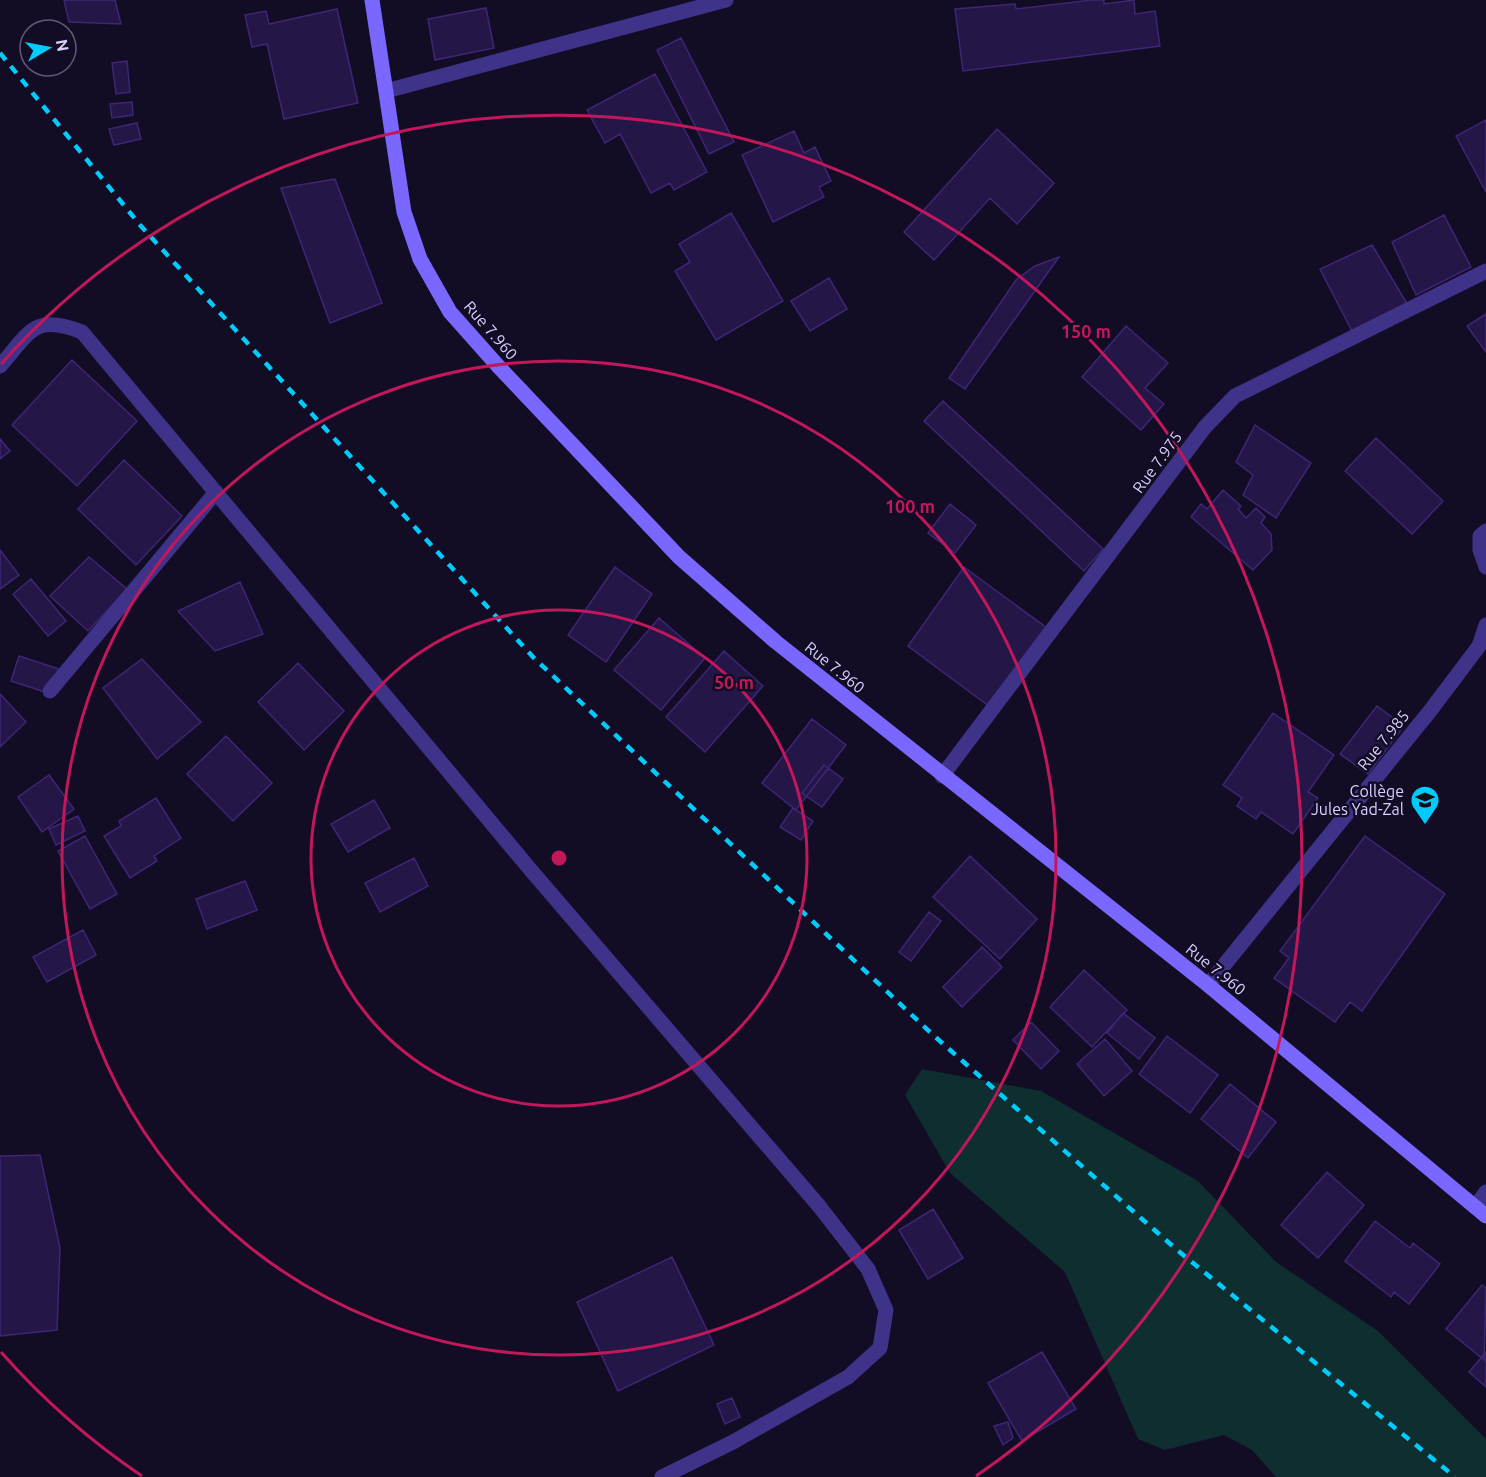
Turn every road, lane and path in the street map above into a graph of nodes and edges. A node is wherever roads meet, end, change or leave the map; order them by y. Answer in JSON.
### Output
{"nodes":[{"id":1,"x":372,"y":0,"type":"edge"},
{"id":2,"x":726,"y":0,"type":"edge"},
{"id":3,"x":386,"y":91,"type":"junction"},
{"id":4,"x":1486,"y":271,"type":"edge"},
{"id":5,"x":0,"y":366,"type":"edge"},
{"id":6,"x":216,"y":492,"type":"junction"},
{"id":7,"x":1486,"y":531,"type":"edge"},
{"id":8,"x":1486,"y":567,"type":"edge"},
{"id":9,"x":1486,"y":625,"type":"edge"},
{"id":10,"x":50,"y":691,"type":"dead end"},
{"id":11,"x":942,"y":776,"type":"junction"},
{"id":12,"x":1208,"y":985,"type":"junction"},
{"id":13,"x":1486,"y":1192,"type":"edge"},
{"id":14,"x":1480,"y":1211,"type":"edge"},
{"id":15,"x":662,"y":1477,"type":"edge"}],
"edges":[{"from":1,"to":3,"type":"street","name":"Rue 7.960"},
{"from":2,"to":3,"type":"street"},
{"from":3,"to":11,"type":"street","name":"Rue 7.960"},
{"from":4,"to":11,"type":"street","name":"Rue 7.975"},
{"from":5,"to":6,"type":"street"},
{"from":6,"to":10,"type":"street"},
{"from":6,"to":15,"type":"street"},
{"from":7,"to":8,"type":"street"},
{"from":9,"to":12,"type":"street","name":"Rue 7.985"},
{"from":11,"to":12,"type":"street","name":"Rue 7.960"},
{"from":12,"to":14,"type":"street","name":"Rue 7.960"},
{"from":13,"to":14,"type":"street"}]}
